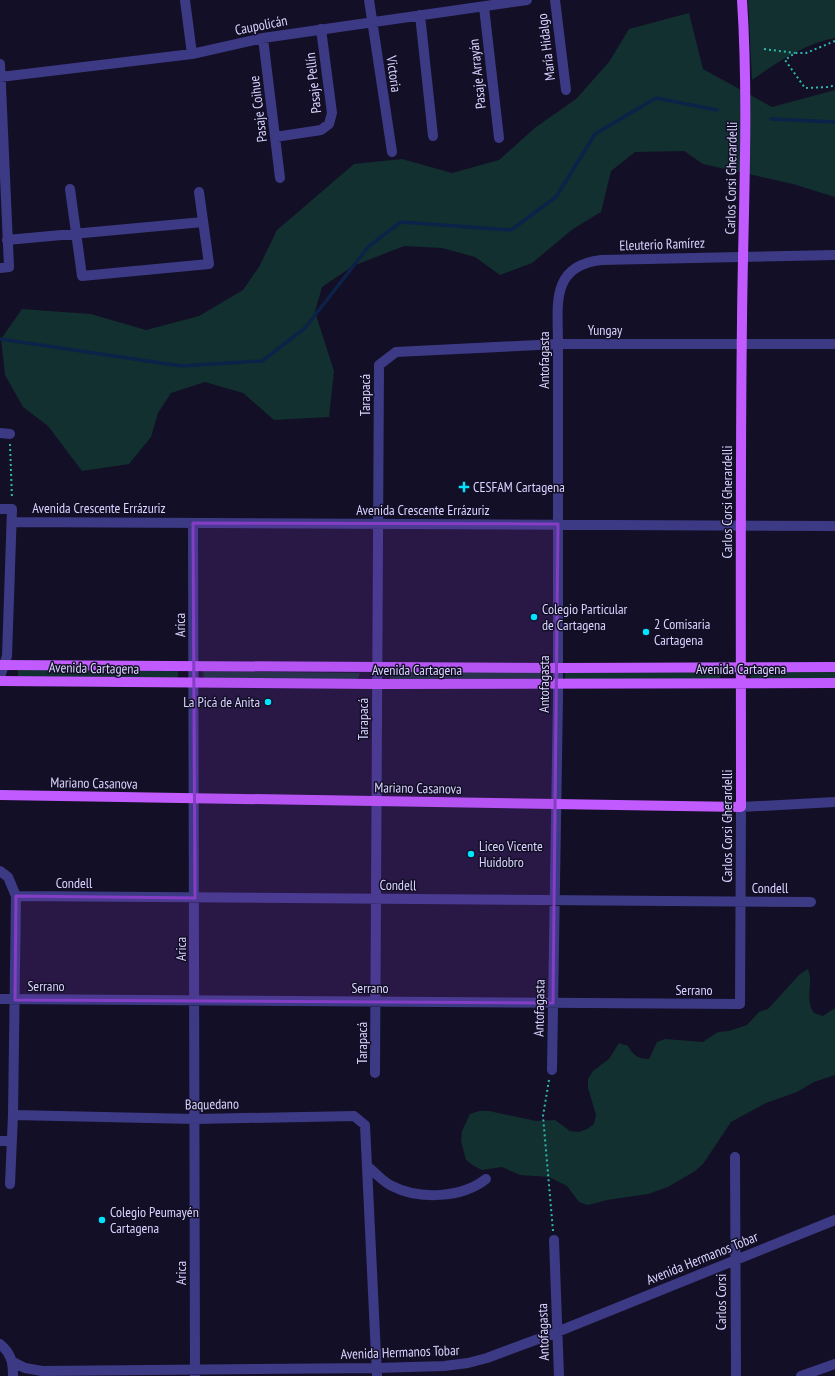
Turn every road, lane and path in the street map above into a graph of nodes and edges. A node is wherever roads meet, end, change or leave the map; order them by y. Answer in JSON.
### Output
{"nodes":[{"id":1,"x":185,"y":0,"type":"edge"},
{"id":2,"x":369,"y":0,"type":"edge"},
{"id":3,"x":527,"y":0,"type":"edge"},
{"id":4,"x":555,"y":0,"type":"edge"},
{"id":5,"x":742,"y":0,"type":"edge"},
{"id":6,"x":484,"y":7,"type":"junction"},
{"id":7,"x":420,"y":15,"type":"junction"},
{"id":8,"x":372,"y":22,"type":"junction"},
{"id":9,"x":321,"y":29,"type":"junction"},
{"id":10,"x":263,"y":38,"type":"junction"},
{"id":11,"x":835,"y":41,"type":"edge"},
{"id":12,"x":764,"y":49,"type":"dead end"},
{"id":13,"x":795,"y":52,"type":"junction"},
{"id":14,"x":192,"y":54,"type":"junction"},
{"id":15,"x":0,"y":64,"type":"edge"},
{"id":16,"x":1,"y":77,"type":"edge"},
{"id":17,"x":835,"y":85,"type":"edge"},
{"id":18,"x":566,"y":90,"type":"dead end"},
{"id":19,"x":433,"y":136,"type":"dead end"},
{"id":20,"x":275,"y":137,"type":"junction"},
{"id":21,"x":499,"y":138,"type":"dead end"},
{"id":22,"x":392,"y":152,"type":"dead end"},
{"id":23,"x":280,"y":178,"type":"dead end"},
{"id":24,"x":70,"y":189,"type":"dead end"},
{"id":25,"x":199,"y":192,"type":"dead end"},
{"id":26,"x":203,"y":222,"type":"junction"},
{"id":27,"x":76,"y":232,"type":"junction"},
{"id":28,"x":7,"y":240,"type":"junction"},
{"id":29,"x":835,"y":255,"type":"edge"},
{"id":30,"x":743,"y":256,"type":"junction"},
{"id":31,"x":5,"y":268,"type":"edge"},
{"id":32,"x":558,"y":298,"type":"joint"},
{"id":33,"x":742,"y":343,"type":"junction"},
{"id":34,"x":558,"y":344,"type":"junction"},
{"id":35,"x":835,"y":344,"type":"edge"},
{"id":36,"x":379,"y":365,"type":"joint"},
{"id":37,"x":5,"y":434,"type":"edge"},
{"id":38,"x":12,"y":509,"type":"junction"},
{"id":39,"x":0,"y":510,"type":"edge"},
{"id":40,"x":12,"y":522,"type":"junction"},
{"id":41,"x":193,"y":522,"type":"junction"},
{"id":42,"x":378,"y":523,"type":"junction"},
{"id":43,"x":558,"y":524,"type":"junction"},
{"id":44,"x":741,"y":525,"type":"junction"},
{"id":45,"x":835,"y":526,"type":"edge"},
{"id":46,"x":194,"y":664,"type":"junction"},
{"id":47,"x":2,"y":665,"type":"edge"},
{"id":48,"x":378,"y":666,"type":"junction"},
{"id":49,"x":741,"y":667,"type":"junction"},
{"id":50,"x":835,"y":667,"type":"edge"},
{"id":51,"x":558,"y":668,"type":"junction"},
{"id":52,"x":0,"y":677,"type":"edge"},
{"id":53,"x":0,"y":681,"type":"edge"},
{"id":54,"x":558,"y":683,"type":"junction"},
{"id":55,"x":741,"y":683,"type":"junction"},
{"id":56,"x":835,"y":683,"type":"edge"},
{"id":57,"x":195,"y":684,"type":"junction"},
{"id":58,"x":378,"y":684,"type":"junction"},
{"id":59,"x":0,"y":795,"type":"edge"},
{"id":60,"x":195,"y":798,"type":"junction"},
{"id":61,"x":377,"y":801,"type":"junction"},
{"id":62,"x":835,"y":802,"type":"edge"},
{"id":63,"x":556,"y":804,"type":"junction"},
{"id":64,"x":741,"y":807,"type":"junction"},
{"id":65,"x":0,"y":871,"type":"edge"},
{"id":66,"x":16,"y":896,"type":"junction"},
{"id":67,"x":195,"y":898,"type":"junction"},
{"id":68,"x":376,"y":899,"type":"junction"},
{"id":69,"x":555,"y":900,"type":"junction"},
{"id":70,"x":740,"y":902,"type":"junction"},
{"id":71,"x":811,"y":902,"type":"dead end"},
{"id":72,"x":0,"y":999,"type":"edge"},
{"id":73,"x":15,"y":1000,"type":"junction"},
{"id":74,"x":195,"y":1001,"type":"junction"},
{"id":75,"x":376,"y":1002,"type":"junction"},
{"id":76,"x":553,"y":1003,"type":"junction"},
{"id":77,"x":740,"y":1004,"type":"joint"},
{"id":78,"x":552,"y":1070,"type":"joint"},
{"id":79,"x":376,"y":1073,"type":"dead end"},
{"id":80,"x":13,"y":1115,"type":"junction"},
{"id":81,"x":195,"y":1119,"type":"junction"},
{"id":82,"x":0,"y":1141,"type":"edge"},
{"id":83,"x":11,"y":1142,"type":"junction"},
{"id":84,"x":734,"y":1156,"type":"dead end"},
{"id":85,"x":368,"y":1167,"type":"junction"},
{"id":86,"x":486,"y":1179,"type":"dead end"},
{"id":87,"x":10,"y":1184,"type":"dead end"},
{"id":88,"x":835,"y":1220,"type":"edge"},
{"id":89,"x":554,"y":1240,"type":"joint"},
{"id":90,"x":735,"y":1260,"type":"junction"},
{"id":91,"x":557,"y":1332,"type":"junction"},
{"id":92,"x":0,"y":1344,"type":"edge"},
{"id":93,"x":13,"y":1362,"type":"junction"},
{"id":94,"x":835,"y":1364,"type":"edge"},
{"id":95,"x":377,"y":1372,"type":"edge"},
{"id":96,"x":195,"y":1373,"type":"edge"},
{"id":97,"x":13,"y":1376,"type":"edge"},
{"id":98,"x":559,"y":1376,"type":"edge"},
{"id":99,"x":736,"y":1376,"type":"edge"},
{"id":100,"x":801,"y":1376,"type":"edge"}],
"edges":[{"from":1,"to":14,"type":"street"},
{"from":2,"to":8,"type":"street","name":"Victoria"},
{"from":3,"to":6,"type":"street","name":"Caupolicán"},
{"from":4,"to":18,"type":"street","name":"María Hidalgo"},
{"from":5,"to":30,"type":"main road","name":"Carlos Corsi Gherardelli"},
{"from":6,"to":7,"type":"street","name":"Caupolicán"},
{"from":6,"to":21,"type":"street","name":"Pasaje Arrayán"},
{"from":7,"to":8,"type":"street","name":"Caupolicán"},
{"from":7,"to":19,"type":"street"},
{"from":8,"to":9,"type":"street","name":"Caupolicán"},
{"from":8,"to":22,"type":"street","name":"Victoria"},
{"from":9,"to":10,"type":"street","name":"Caupolicán"},
{"from":9,"to":20,"type":"street","name":"Pasaje Pellín"},
{"from":10,"to":14,"type":"street","name":"Caupolicán"},
{"from":10,"to":20,"type":"street","name":"Pasaje Coihue"},
{"from":11,"to":13,"type":"path"},
{"from":12,"to":13,"type":"path"},
{"from":13,"to":17,"type":"path"},
{"from":14,"to":16,"type":"street","name":"Caupolicán"},
{"from":15,"to":16,"type":"street"},
{"from":16,"to":28,"type":"street"},
{"from":20,"to":23,"type":"street","name":"Pasaje Coihue"},
{"from":24,"to":27,"type":"street"},
{"from":25,"to":26,"type":"street"},
{"from":26,"to":27,"type":"street"},
{"from":26,"to":27,"type":"street"},
{"from":27,"to":28,"type":"street"},
{"from":28,"to":31,"type":"street"},
{"from":29,"to":30,"type":"street","name":"Eleuterio Ramírez"},
{"from":30,"to":32,"type":"street","name":"Eleuterio Ramírez"},
{"from":30,"to":33,"type":"main road","name":"Carlos Corsi Gherardelli"},
{"from":32,"to":34,"type":"street","name":"Antofagasta"},
{"from":33,"to":34,"type":"street","name":"Yungay"},
{"from":33,"to":35,"type":"street","name":"Yungay"},
{"from":33,"to":44,"type":"main road","name":"Carlos Corsi Gherardelli"},
{"from":34,"to":36,"type":"street","name":"Yungay"},
{"from":34,"to":43,"type":"street","name":"Antofagasta"},
{"from":36,"to":42,"type":"street","name":"Tarapacá"},
{"from":37,"to":38,"type":"path"},
{"from":38,"to":39,"type":"street","name":"Avenida Crescente Errázuriz"},
{"from":38,"to":40,"type":"street"},
{"from":40,"to":41,"type":"street","name":"Avenida Crescente Errázuriz"},
{"from":40,"to":47,"type":"street"},
{"from":41,"to":42,"type":"street","name":"Avenida Crescente Errázuriz"},
{"from":41,"to":46,"type":"street","name":"Arica"},
{"from":42,"to":43,"type":"street","name":"Avenida Crescente Errázuriz"},
{"from":42,"to":48,"type":"street","name":"Tarapacá"},
{"from":43,"to":44,"type":"street","name":"Avenida Crescente Errázuriz"},
{"from":43,"to":51,"type":"street","name":"Antofagasta"},
{"from":44,"to":45,"type":"street","name":"Avenida Crescente Errázuriz"},
{"from":44,"to":49,"type":"main road","name":"Carlos Corsi Gherardelli"},
{"from":46,"to":47,"type":"main road","name":"Avenida Cartagena"},
{"from":46,"to":48,"type":"main road","name":"Avenida Cartagena"},
{"from":46,"to":57,"type":"street","name":"Arica"},
{"from":47,"to":52,"type":"street"},
{"from":48,"to":51,"type":"main road","name":"Avenida Cartagena"},
{"from":48,"to":58,"type":"street","name":"Tarapacá"},
{"from":49,"to":50,"type":"main road","name":"Avenida Cartagena"},
{"from":49,"to":51,"type":"main road","name":"Avenida Cartagena"},
{"from":49,"to":55,"type":"main road","name":"Carlos Corsi Gherardelli"},
{"from":51,"to":54,"type":"street","name":"Antofagasta"},
{"from":53,"to":57,"type":"main road","name":"Avenida Cartagena"},
{"from":54,"to":55,"type":"main road","name":"Avenida Cartagena"},
{"from":54,"to":58,"type":"main road","name":"Avenida Cartagena"},
{"from":54,"to":63,"type":"street","name":"Antofagasta"},
{"from":55,"to":56,"type":"main road","name":"Avenida Cartagena"},
{"from":55,"to":64,"type":"main road","name":"Carlos Corsi Gherardelli"},
{"from":57,"to":58,"type":"main road","name":"Avenida Cartagena"},
{"from":57,"to":60,"type":"street","name":"Arica"},
{"from":58,"to":61,"type":"street","name":"Tarapacá"},
{"from":59,"to":60,"type":"main road","name":"Mariano Casanova"},
{"from":60,"to":61,"type":"main road","name":"Mariano Casanova"},
{"from":60,"to":67,"type":"street","name":"Arica"},
{"from":61,"to":63,"type":"main road","name":"Mariano Casanova"},
{"from":61,"to":68,"type":"street","name":"Tarapacá"},
{"from":62,"to":64,"type":"street","name":"Mariano Casanova"},
{"from":63,"to":64,"type":"main road","name":"Mariano Casanova"},
{"from":63,"to":69,"type":"street","name":"Antofagasta"},
{"from":64,"to":70,"type":"street","name":"Carlos Corsi Gherardelli"},
{"from":65,"to":66,"type":"street"},
{"from":66,"to":67,"type":"street","name":"Condell"},
{"from":66,"to":73,"type":"street"},
{"from":67,"to":68,"type":"street","name":"Condell"},
{"from":67,"to":74,"type":"street","name":"Arica"},
{"from":68,"to":69,"type":"street","name":"Condell"},
{"from":68,"to":75,"type":"street","name":"Tarapacá"},
{"from":69,"to":70,"type":"street","name":"Condell"},
{"from":69,"to":76,"type":"street","name":"Antofagasta"},
{"from":70,"to":71,"type":"street","name":"Condell"},
{"from":70,"to":77,"type":"street","name":"Carlos Corsi Gherardelli"},
{"from":72,"to":73,"type":"street","name":"Serrano"},
{"from":73,"to":74,"type":"street","name":"Serrano"},
{"from":73,"to":80,"type":"street"},
{"from":74,"to":75,"type":"street","name":"Serrano"},
{"from":74,"to":81,"type":"street","name":"Arica"},
{"from":75,"to":76,"type":"street","name":"Serrano"},
{"from":75,"to":79,"type":"street","name":"Tarapacá"},
{"from":76,"to":77,"type":"street","name":"Serrano"},
{"from":76,"to":78,"type":"street","name":"Antofagasta"},
{"from":78,"to":89,"type":"path"},
{"from":80,"to":81,"type":"street","name":"Baquedano"},
{"from":80,"to":83,"type":"street"},
{"from":81,"to":85,"type":"street","name":"Baquedano"},
{"from":81,"to":96,"type":"street","name":"Arica"},
{"from":82,"to":83,"type":"street"},
{"from":83,"to":87,"type":"street"},
{"from":84,"to":90,"type":"street","name":"Carlos Corsi"},
{"from":85,"to":86,"type":"street"},
{"from":85,"to":95,"type":"street"},
{"from":88,"to":90,"type":"street","name":"Avenida Hermanos Tobar"},
{"from":89,"to":91,"type":"street","name":"Antofagasta"},
{"from":90,"to":91,"type":"street","name":"Avenida Hermanos Tobar"},
{"from":90,"to":99,"type":"street","name":"Carlos Corsi"},
{"from":91,"to":95,"type":"street","name":"Avenida Hermanos Tobar"},
{"from":91,"to":98,"type":"street","name":"Antofagasta"},
{"from":92,"to":93,"type":"street"},
{"from":93,"to":96,"type":"street","name":"Avenida Hermanos Tobar"},
{"from":93,"to":97,"type":"street"},
{"from":94,"to":100,"type":"street"},
{"from":95,"to":96,"type":"street","name":"Avenida Hermanos Tobar"}]}
